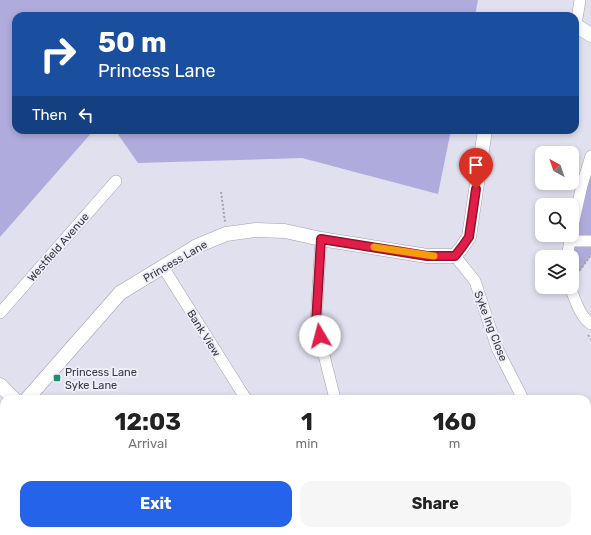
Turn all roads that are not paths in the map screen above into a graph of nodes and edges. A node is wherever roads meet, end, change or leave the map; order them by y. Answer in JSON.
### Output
{"nodes":[{"id":1,"x":580,"y":0,"type":"edge"},
{"id":2,"x":578,"y":12,"type":"edge"},
{"id":3,"x":579,"y":28,"type":"edge"},
{"id":4,"x":591,"y":35,"type":"edge"},
{"id":5,"x":484,"y":134,"type":"edge"},
{"id":6,"x":591,"y":156,"type":"edge"},
{"id":7,"x":116,"y":181,"type":"dead end"},
{"id":8,"x":579,"y":199,"type":"edge"},
{"id":9,"x":579,"y":237,"type":"edge"},
{"id":10,"x":321,"y":239,"type":"junction"},
{"id":11,"x":591,"y":241,"type":"edge"},
{"id":12,"x":455,"y":256,"type":"junction"},
{"id":13,"x":163,"y":267,"type":"junction"},
{"id":14,"x":573,"y":294,"type":"edge"},
{"id":15,"x":0,"y":313,"type":"edge"},
{"id":16,"x":591,"y":324,"type":"edge"},
{"id":17,"x":0,"y":385,"type":"edge"},
{"id":18,"x":334,"y":394,"type":"edge"},
{"id":19,"x":10,"y":395,"type":"edge"},
{"id":20,"x":31,"y":395,"type":"edge"},
{"id":21,"x":243,"y":395,"type":"edge"},
{"id":22,"x":521,"y":395,"type":"edge"}],
"edges":[{"from":1,"to":2,"type":"street"},
{"from":3,"to":4,"type":"street"},
{"from":5,"to":12,"type":"street"},
{"from":6,"to":8,"type":"street"},
{"from":7,"to":15,"type":"street","name":"Westfield Avenue"},
{"from":9,"to":11,"type":"street"},
{"from":10,"to":12,"type":"street","name":"Princess Lane"},
{"from":10,"to":13,"type":"street","name":"Princess Lane"},
{"from":10,"to":18,"type":"street"},
{"from":12,"to":22,"type":"street","name":"Syke Ing Close"},
{"from":13,"to":20,"type":"street","name":"Princess Lane"},
{"from":13,"to":21,"type":"street","name":"Bank View"},
{"from":14,"to":16,"type":"street"},
{"from":17,"to":19,"type":"street"}]}
